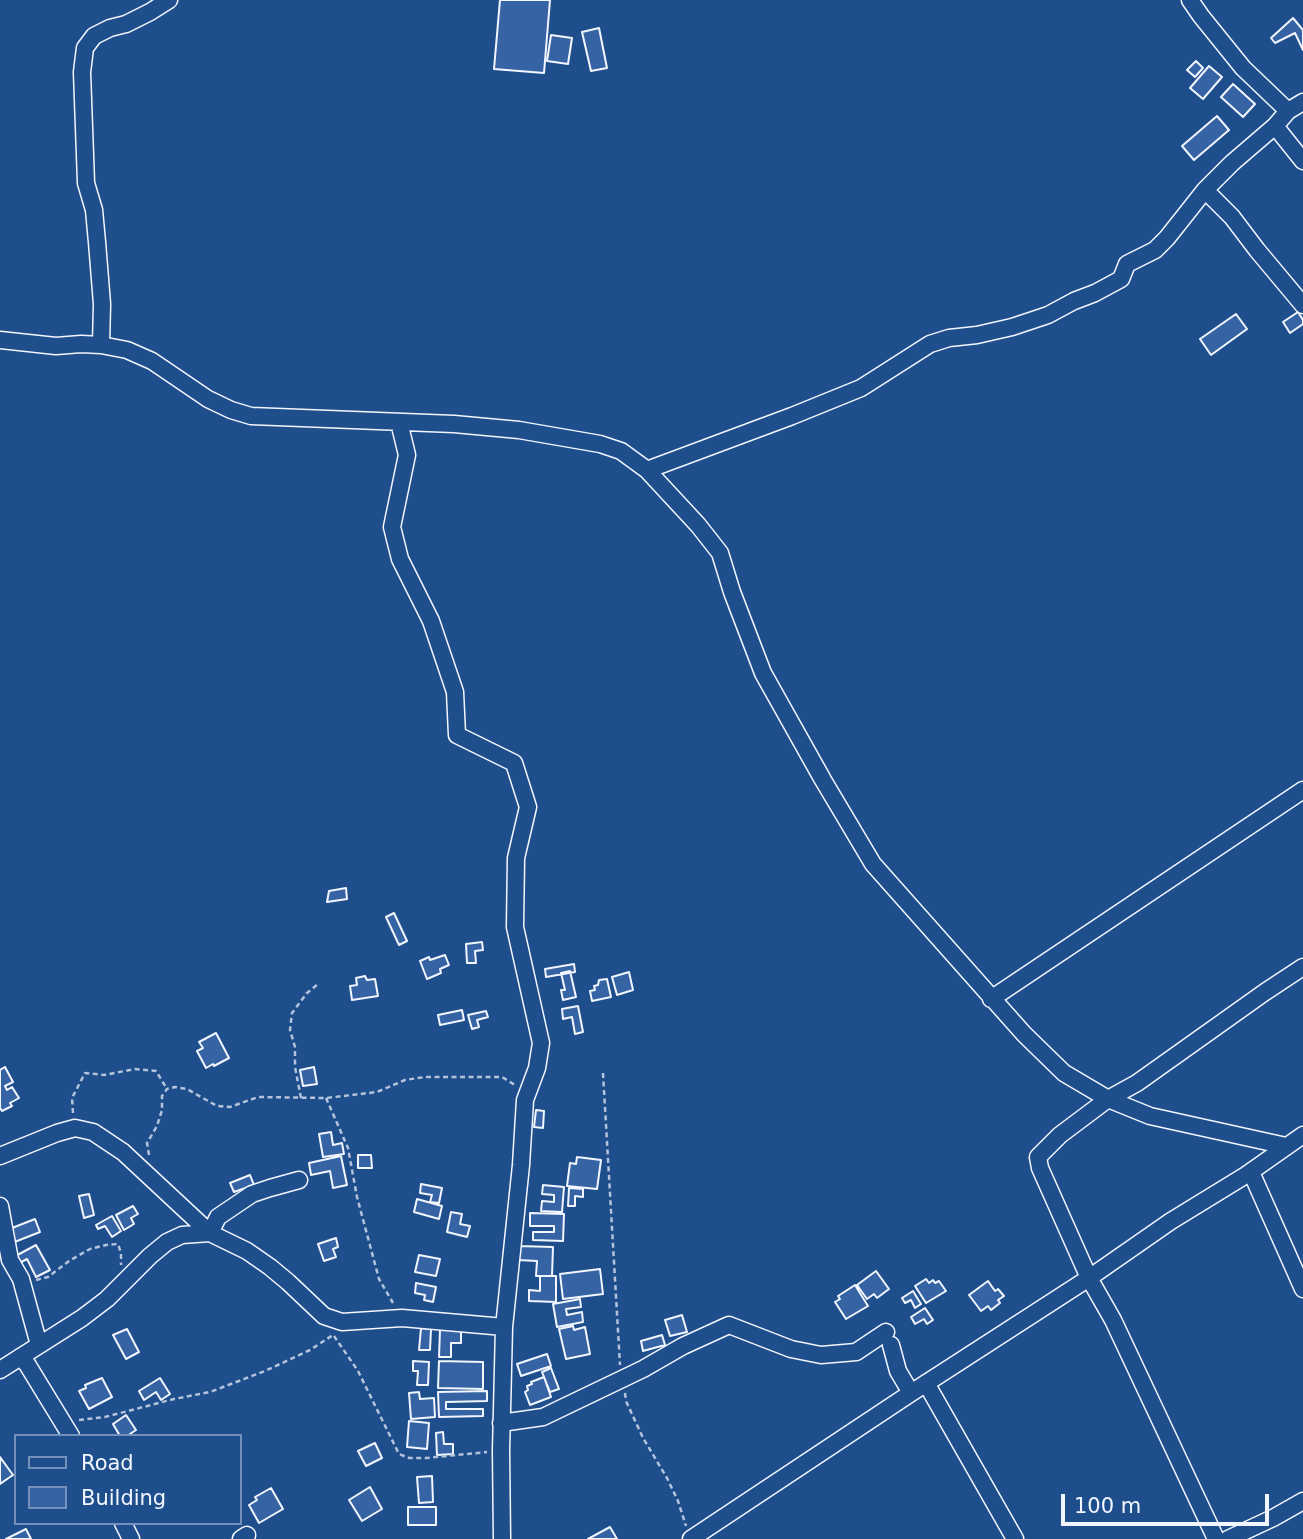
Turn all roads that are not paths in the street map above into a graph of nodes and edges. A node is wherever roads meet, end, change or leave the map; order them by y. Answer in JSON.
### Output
{"nodes":[{"id":1,"x":169,"y":0,"type":"edge"},
{"id":2,"x":1190,"y":0,"type":"edge"},
{"id":3,"x":1303,"y":102,"type":"edge"},
{"id":4,"x":1288,"y":111,"type":"junction"},
{"id":5,"x":1275,"y":127,"type":"junction"},
{"id":6,"x":1303,"y":162,"type":"edge"},
{"id":7,"x":1205,"y":190,"type":"junction"},
{"id":8,"x":1303,"y":305,"type":"edge"},
{"id":9,"x":0,"y":340,"type":"edge"},
{"id":10,"x":101,"y":345,"type":"junction"},
{"id":11,"x":399,"y":422,"type":"junction"},
{"id":12,"x":647,"y":470,"type":"junction"},
{"id":13,"x":1303,"y":790,"type":"edge"},
{"id":14,"x":1303,"y":967,"type":"edge"},
{"id":15,"x":991,"y":999,"type":"junction"},
{"id":16,"x":1108,"y":1099,"type":"junction"},
{"id":17,"x":1303,"y":1135,"type":"edge"},
{"id":18,"x":1286,"y":1146,"type":"junction"},
{"id":19,"x":0,"y":1156,"type":"edge"},
{"id":20,"x":1251,"y":1172,"type":"junction"},
{"id":21,"x":299,"y":1180,"type":"dead end"},
{"id":22,"x":0,"y":1206,"type":"edge"},
{"id":23,"x":210,"y":1233,"type":"junction"},
{"id":24,"x":1089,"y":1278,"type":"junction"},
{"id":25,"x":1303,"y":1289,"type":"edge"},
{"id":26,"x":505,"y":1327,"type":"junction"},
{"id":27,"x":39,"y":1345,"type":"junction"},
{"id":28,"x":20,"y":1357,"type":"junction"},
{"id":29,"x":0,"y":1370,"type":"edge"},
{"id":30,"x":926,"y":1383,"type":"junction"},
{"id":31,"x":911,"y":1393,"type":"junction"},
{"id":32,"x":501,"y":1423,"type":"junction"},
{"id":33,"x":66,"y":1429,"type":"edge"},
{"id":34,"x":1303,"y":1501,"type":"edge"},
{"id":35,"x":691,"y":1536,"type":"edge"},
{"id":36,"x":502,"y":1539,"type":"edge"},
{"id":37,"x":1015,"y":1539,"type":"edge"},
{"id":38,"x":1216,"y":1539,"type":"edge"},
{"id":39,"x":1228,"y":1539,"type":"edge"}],
"edges":[{"from":1,"to":10,"type":"street"},
{"from":2,"to":4,"type":"street"},
{"from":3,"to":4,"type":"street"},
{"from":4,"to":5,"type":"street"},
{"from":5,"to":6,"type":"street"},
{"from":5,"to":7,"type":"street"},
{"from":7,"to":8,"type":"street"},
{"from":7,"to":12,"type":"street"},
{"from":9,"to":10,"type":"street"},
{"from":10,"to":11,"type":"street"},
{"from":11,"to":12,"type":"street"},
{"from":11,"to":26,"type":"street"},
{"from":12,"to":15,"type":"street"},
{"from":13,"to":15,"type":"street"},
{"from":14,"to":16,"type":"street"},
{"from":15,"to":16,"type":"street"},
{"from":16,"to":18,"type":"street"},
{"from":16,"to":24,"type":"street"},
{"from":17,"to":18,"type":"street"},
{"from":18,"to":20,"type":"street"},
{"from":19,"to":23,"type":"street"},
{"from":20,"to":24,"type":"street"},
{"from":20,"to":25,"type":"street"},
{"from":21,"to":23,"type":"street"},
{"from":22,"to":27,"type":"street"},
{"from":23,"to":26,"type":"street"},
{"from":23,"to":27,"type":"street"},
{"from":24,"to":30,"type":"street"},
{"from":24,"to":38,"type":"street"},
{"from":26,"to":32,"type":"street"},
{"from":27,"to":28,"type":"street"},
{"from":28,"to":29,"type":"street"},
{"from":28,"to":33,"type":"street"},
{"from":30,"to":31,"type":"street"},
{"from":30,"to":37,"type":"street"},
{"from":31,"to":32,"type":"street"},
{"from":31,"to":35,"type":"street"},
{"from":32,"to":36,"type":"street"},
{"from":34,"to":39,"type":"street"}]}
